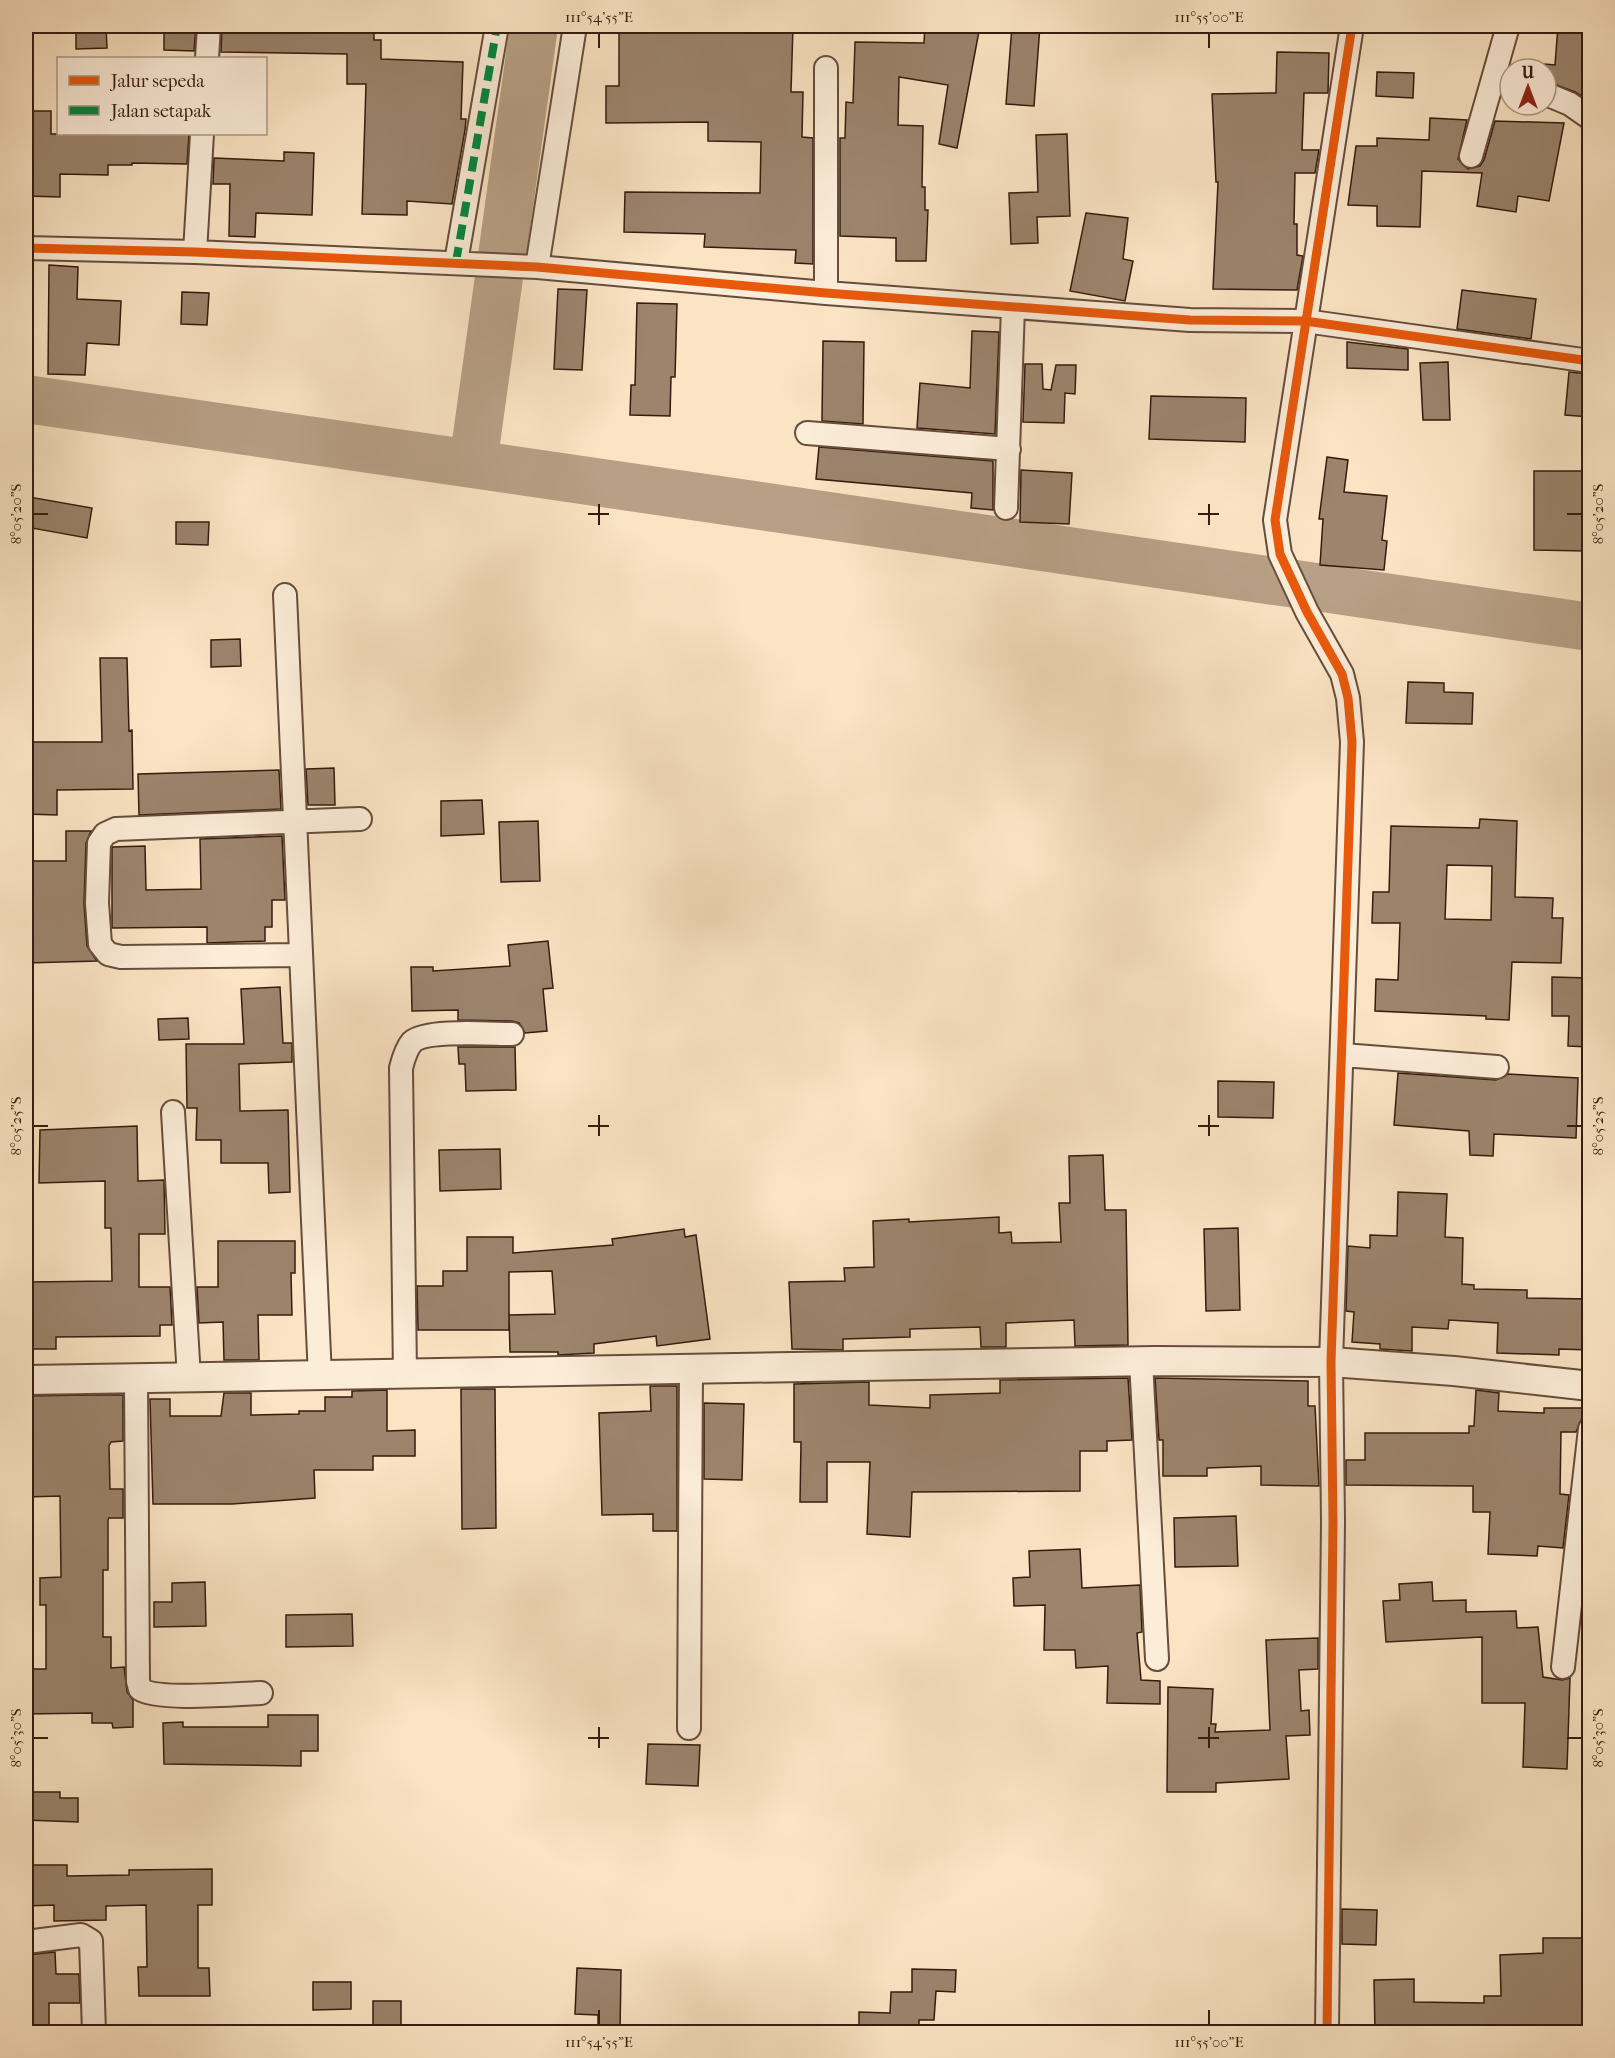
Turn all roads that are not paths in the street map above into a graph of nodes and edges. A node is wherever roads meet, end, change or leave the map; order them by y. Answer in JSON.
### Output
{"nodes":[{"id":1,"x":209,"y":26,"type":"edge"},
{"id":2,"x":497,"y":26,"type":"edge"},
{"id":3,"x":575,"y":26,"type":"edge"},
{"id":4,"x":1352,"y":26,"type":"edge"},
{"id":5,"x":1508,"y":26,"type":"edge"},
{"id":6,"x":207,"y":57,"type":"edge"},
{"id":7,"x":1505,"y":57,"type":"edge"},
{"id":8,"x":826,"y":68,"type":"dead end"},
{"id":9,"x":1498,"y":92,"type":"edge"},
{"id":10,"x":1558,"y":99,"type":"edge"},
{"id":11,"x":1590,"y":118,"type":"edge"},
{"id":12,"x":202,"y":135,"type":"edge"},
{"id":13,"x":1471,"y":156,"type":"dead end"},
{"id":14,"x":26,"y":248,"type":"edge"},
{"id":15,"x":195,"y":252,"type":"junction"},
{"id":16,"x":459,"y":262,"type":"junction"},
{"id":17,"x":527,"y":266,"type":"junction"},
{"id":18,"x":826,"y":293,"type":"junction"},
{"id":19,"x":1013,"y":307,"type":"junction"},
{"id":20,"x":1305,"y":321,"type":"junction"},
{"id":21,"x":1590,"y":361,"type":"edge"},
{"id":22,"x":807,"y":433,"type":"dead end"},
{"id":23,"x":1009,"y":450,"type":"junction"},
{"id":24,"x":1006,"y":508,"type":"dead end"},
{"id":25,"x":285,"y":595,"type":"dead end"},
{"id":26,"x":360,"y":819,"type":"dead end"},
{"id":27,"x":294,"y":821,"type":"junction"},
{"id":28,"x":301,"y":955,"type":"junction"},
{"id":29,"x":512,"y":1034,"type":"dead end"},
{"id":30,"x":1343,"y":1055,"type":"junction"},
{"id":31,"x":1497,"y":1067,"type":"dead end"},
{"id":32,"x":173,"y":1112,"type":"dead end"},
{"id":33,"x":1141,"y":1361,"type":"junction"},
{"id":34,"x":1331,"y":1362,"type":"junction"},
{"id":35,"x":691,"y":1369,"type":"junction"},
{"id":36,"x":405,"y":1375,"type":"junction"},
{"id":37,"x":320,"y":1377,"type":"junction"},
{"id":38,"x":136,"y":1378,"type":"junction"},
{"id":39,"x":189,"y":1378,"type":"junction"},
{"id":40,"x":26,"y":1380,"type":"edge"},
{"id":41,"x":1590,"y":1386,"type":"edge"},
{"id":42,"x":1590,"y":1428,"type":"edge"},
{"id":43,"x":1156,"y":1659,"type":"dead end"},
{"id":44,"x":1563,"y":1667,"type":"dead end"},
{"id":45,"x":261,"y":1693,"type":"dead end"},
{"id":46,"x":688,"y":1728,"type":"dead end"},
{"id":47,"x":26,"y":1942,"type":"edge"},
{"id":48,"x":94,"y":2032,"type":"edge"},
{"id":49,"x":1327,"y":2032,"type":"edge"}],
"edges":[{"from":1,"to":6,"type":"street"},
{"from":2,"to":16,"type":"street"},
{"from":3,"to":17,"type":"street"},
{"from":4,"to":20,"type":"street"},
{"from":5,"to":7,"type":"street"},
{"from":8,"to":18,"type":"street"},
{"from":9,"to":13,"type":"street"},
{"from":10,"to":11,"type":"street"},
{"from":12,"to":15,"type":"street"},
{"from":14,"to":15,"type":"street"},
{"from":15,"to":16,"type":"street"},
{"from":16,"to":17,"type":"street"},
{"from":17,"to":18,"type":"street"},
{"from":18,"to":19,"type":"street"},
{"from":19,"to":20,"type":"street"},
{"from":19,"to":23,"type":"street"},
{"from":20,"to":21,"type":"street"},
{"from":20,"to":30,"type":"street"},
{"from":22,"to":23,"type":"street"},
{"from":23,"to":24,"type":"street"},
{"from":25,"to":27,"type":"street"},
{"from":26,"to":27,"type":"street"},
{"from":27,"to":28,"type":"street"},
{"from":27,"to":28,"type":"street"},
{"from":28,"to":37,"type":"street"},
{"from":29,"to":36,"type":"street"},
{"from":30,"to":31,"type":"street"},
{"from":30,"to":34,"type":"street"},
{"from":32,"to":39,"type":"street"},
{"from":33,"to":34,"type":"street"},
{"from":33,"to":35,"type":"street"},
{"from":33,"to":43,"type":"street"},
{"from":34,"to":41,"type":"street"},
{"from":34,"to":49,"type":"street"},
{"from":35,"to":36,"type":"street"},
{"from":35,"to":46,"type":"street"},
{"from":36,"to":37,"type":"street"},
{"from":37,"to":39,"type":"street"},
{"from":38,"to":39,"type":"street"},
{"from":38,"to":40,"type":"street"},
{"from":38,"to":45,"type":"street"},
{"from":42,"to":44,"type":"street"},
{"from":47,"to":48,"type":"street"}]}
